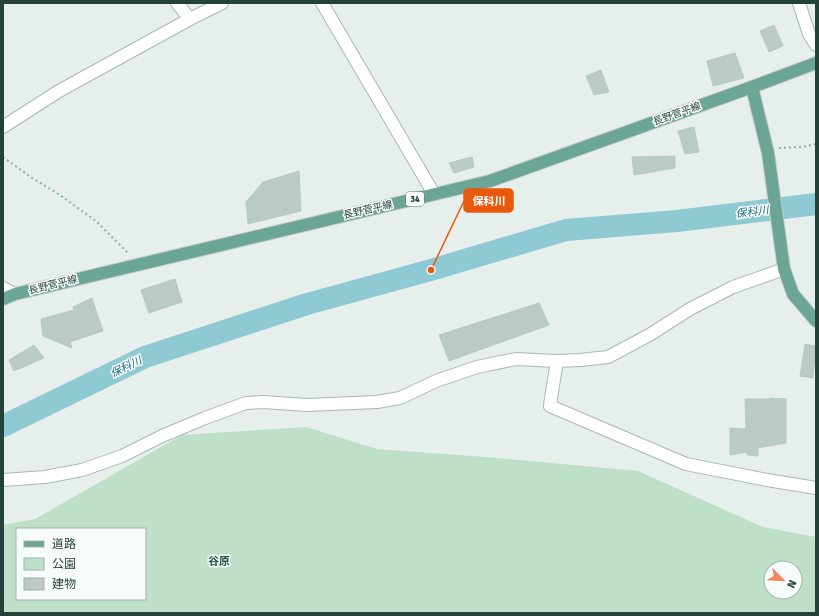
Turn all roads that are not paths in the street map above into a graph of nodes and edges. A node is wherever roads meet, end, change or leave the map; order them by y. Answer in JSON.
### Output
{"nodes":[{"id":1,"x":177,"y":3,"type":"edge"},
{"id":2,"x":222,"y":3,"type":"edge"},
{"id":3,"x":322,"y":3,"type":"edge"},
{"id":4,"x":799,"y":3,"type":"edge"},
{"id":5,"x":190,"y":19,"type":"junction"},
{"id":6,"x":816,"y":45,"type":"edge"},
{"id":7,"x":816,"y":63,"type":"edge"},
{"id":8,"x":752,"y":87,"type":"junction"},
{"id":9,"x":3,"y":127,"type":"edge"},
{"id":10,"x":434,"y":194,"type":"junction"},
{"id":11,"x":784,"y":269,"type":"junction"},
{"id":12,"x":3,"y":288,"type":"edge"},
{"id":13,"x":15,"y":294,"type":"junction"},
{"id":14,"x":3,"y":299,"type":"edge"},
{"id":15,"x":816,"y":320,"type":"edge"},
{"id":16,"x":557,"y":361,"type":"junction"},
{"id":17,"x":3,"y":480,"type":"edge"},
{"id":18,"x":816,"y":488,"type":"edge"}],
"edges":[{"from":1,"to":5,"type":"street"},
{"from":2,"to":5,"type":"street"},
{"from":3,"to":10,"type":"street"},
{"from":4,"to":6,"type":"street"},
{"from":5,"to":9,"type":"street"},
{"from":7,"to":8,"type":"main road","name":"長野菅平線","number":"34"},
{"from":8,"to":10,"type":"main road","name":"長野菅平線","number":"34"},
{"from":8,"to":11,"type":"main road"},
{"from":10,"to":13,"type":"main road","name":"長野菅平線","number":"34"},
{"from":11,"to":15,"type":"main road"},
{"from":11,"to":16,"type":"street"},
{"from":12,"to":13,"type":"street"},
{"from":13,"to":14,"type":"main road","name":"長野菅平線","number":"34"},
{"from":16,"to":17,"type":"street"},
{"from":16,"to":18,"type":"street"}]}
